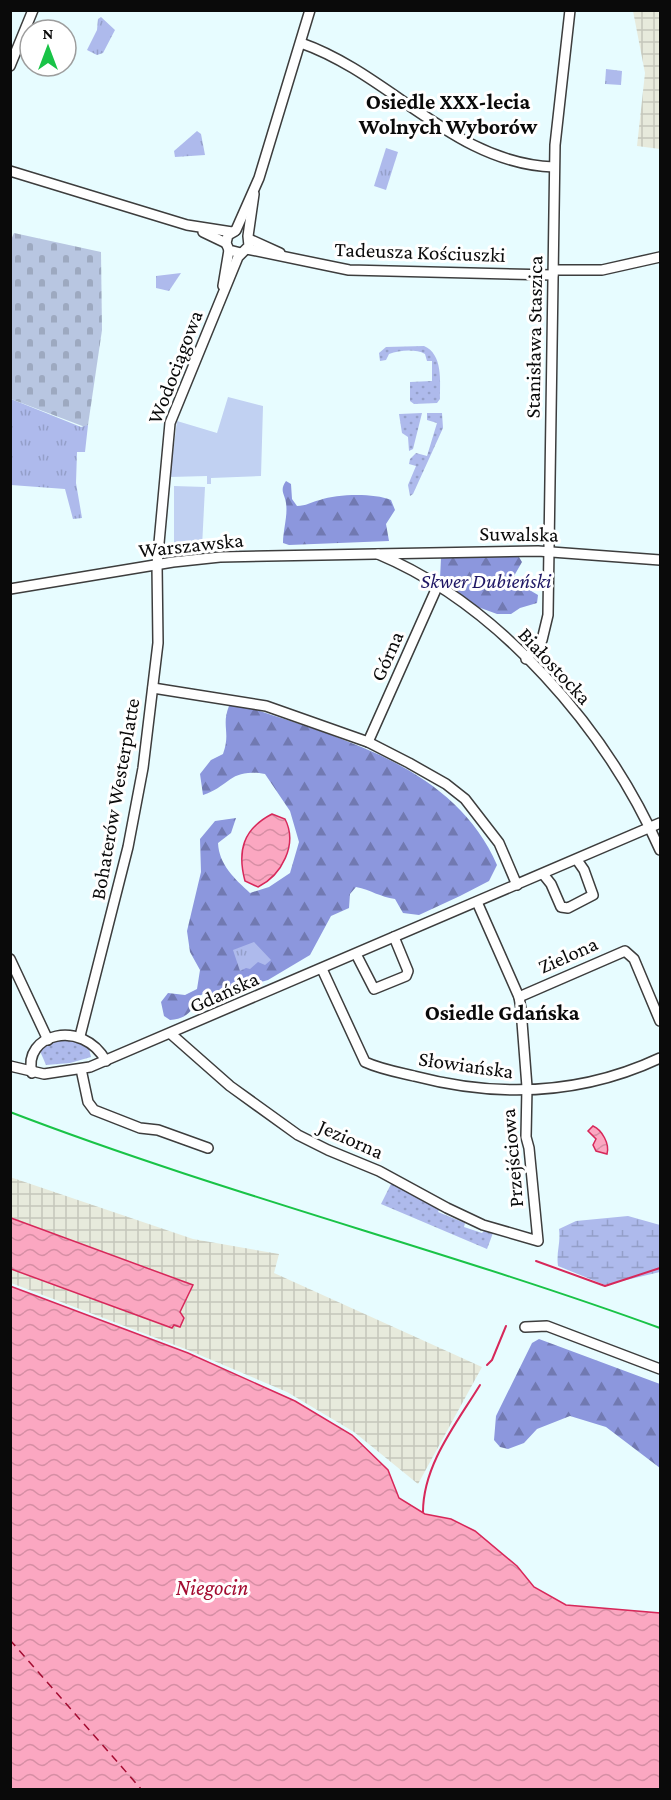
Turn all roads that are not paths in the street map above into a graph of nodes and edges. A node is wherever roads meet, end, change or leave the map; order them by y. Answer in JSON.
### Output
{"nodes":[{"id":1,"x":33,"y":10,"type":"edge"},
{"id":2,"x":310,"y":10,"type":"edge"},
{"id":3,"x":570,"y":10,"type":"edge"},
{"id":4,"x":301,"y":43,"type":"junction"},
{"id":5,"x":10,"y":66,"type":"edge"},
{"id":6,"x":555,"y":167,"type":"junction"},
{"id":7,"x":10,"y":171,"type":"edge"},
{"id":8,"x":254,"y":194,"type":"junction"},
{"id":9,"x":187,"y":225,"type":"junction"},
{"id":10,"x":234,"y":231,"type":"junction"},
{"id":11,"x":248,"y":237,"type":"junction"},
{"id":12,"x":228,"y":247,"type":"junction"},
{"id":13,"x":244,"y":251,"type":"junction"},
{"id":14,"x":660,"y":256,"type":"edge"},
{"id":15,"x":287,"y":257,"type":"junction"},
{"id":16,"x":553,"y":272,"type":"junction"},
{"id":17,"x":223,"y":291,"type":"junction"},
{"id":18,"x":549,"y":552,"type":"junction"},
{"id":19,"x":376,"y":553,"type":"junction"},
{"id":20,"x":660,"y":560,"type":"edge"},
{"id":21,"x":157,"y":565,"type":"junction"},
{"id":22,"x":438,"y":585,"type":"junction"},
{"id":23,"x":10,"y":589,"type":"edge"},
{"id":24,"x":526,"y":659,"type":"junction"},
{"id":25,"x":153,"y":688,"type":"junction"},
{"id":26,"x":368,"y":742,"type":"junction"},
{"id":27,"x":660,"y":823,"type":"edge"},
{"id":28,"x":651,"y":828,"type":"junction"},
{"id":29,"x":660,"y":850,"type":"edge"},
{"id":30,"x":577,"y":860,"type":"junction"},
{"id":31,"x":543,"y":874,"type":"junction"},
{"id":32,"x":517,"y":885,"type":"junction"},
{"id":33,"x":477,"y":902,"type":"junction"},
{"id":34,"x":394,"y":937,"type":"junction"},
{"id":35,"x":356,"y":954,"type":"junction"},
{"id":36,"x":10,"y":959,"type":"edge"},
{"id":37,"x":322,"y":969,"type":"junction"},
{"id":38,"x":519,"y":997,"type":"junction"},
{"id":39,"x":660,"y":1021,"type":"edge"},
{"id":40,"x":171,"y":1034,"type":"junction"},
{"id":41,"x":80,"y":1036,"type":"junction"},
{"id":42,"x":48,"y":1040,"type":"junction"},
{"id":43,"x":660,"y":1058,"type":"edge"},
{"id":44,"x":106,"y":1061,"type":"junction"},
{"id":45,"x":10,"y":1066,"type":"edge"},
{"id":46,"x":81,"y":1069,"type":"junction"},
{"id":47,"x":32,"y":1073,"type":"junction"},
{"id":48,"x":525,"y":1091,"type":"junction"},
{"id":49,"x":208,"y":1148,"type":"dead end"},
{"id":50,"x":538,"y":1241,"type":"joint"},
{"id":51,"x":525,"y":1327,"type":"dead end"},
{"id":52,"x":660,"y":1369,"type":"edge"}],
"edges":[{"from":1,"to":5,"type":"street"},
{"from":2,"to":4,"type":"street"},
{"from":3,"to":6,"type":"street","name":"Stanisława Staszica"},
{"from":4,"to":6,"type":"street"},
{"from":4,"to":8,"type":"street"},
{"from":6,"to":16,"type":"street","name":"Stanisława Staszica"},
{"from":7,"to":9,"type":"street"},
{"from":8,"to":10,"type":"street"},
{"from":8,"to":11,"type":"street"},
{"from":9,"to":10,"type":"street"},
{"from":9,"to":12,"type":"street"},
{"from":10,"to":11,"type":"street","name":"Tadeusza Kościuszki"},
{"from":10,"to":12,"type":"street"},
{"from":11,"to":13,"type":"street","name":"Wodociągowa"},
{"from":11,"to":15,"type":"street","name":"Tadeusza Kościuszki"},
{"from":12,"to":13,"type":"street","name":"Tadeusza Kościuszki"},
{"from":12,"to":17,"type":"street","name":"Wodociągowa"},
{"from":13,"to":15,"type":"street","name":"Tadeusza Kościuszki"},
{"from":13,"to":17,"type":"street","name":"Wodociągowa"},
{"from":14,"to":16,"type":"street","name":"Tadeusza Kościuszki"},
{"from":15,"to":16,"type":"street","name":"Tadeusza Kościuszki"},
{"from":16,"to":18,"type":"street","name":"Stanisława Staszica"},
{"from":17,"to":21,"type":"street","name":"Wodociągowa"},
{"from":18,"to":19,"type":"street","name":"Suwalska"},
{"from":18,"to":20,"type":"street","name":"Suwalska"},
{"from":18,"to":24,"type":"street","name":"Stanisława Staszica"},
{"from":19,"to":21,"type":"street","name":"Warszawska"},
{"from":19,"to":22,"type":"street","name":"Białostocka"},
{"from":21,"to":23,"type":"street","name":"Warszawska"},
{"from":21,"to":25,"type":"street","name":"Bohaterów Westerplatte"},
{"from":22,"to":24,"type":"street","name":"Białostocka"},
{"from":22,"to":26,"type":"street","name":"Górna"},
{"from":24,"to":28,"type":"street","name":"Białostocka"},
{"from":25,"to":26,"type":"street"},
{"from":25,"to":41,"type":"street","name":"Bohaterów Westerplatte"},
{"from":26,"to":32,"type":"street"},
{"from":27,"to":28,"type":"street","name":"Gdańska"},
{"from":28,"to":29,"type":"street","name":"Białostocka"},
{"from":28,"to":30,"type":"street","name":"Gdańska"},
{"from":30,"to":31,"type":"street","name":"Gdańska"},
{"from":30,"to":31,"type":"street"},
{"from":31,"to":32,"type":"street","name":"Gdańska"},
{"from":32,"to":33,"type":"street","name":"Gdańska"},
{"from":33,"to":34,"type":"street","name":"Gdańska"},
{"from":33,"to":38,"type":"street","name":"Przejściowa"},
{"from":34,"to":35,"type":"street","name":"Gdańska"},
{"from":34,"to":35,"type":"street"},
{"from":35,"to":37,"type":"street","name":"Gdańska"},
{"from":36,"to":42,"type":"street"},
{"from":37,"to":40,"type":"street","name":"Gdańska"},
{"from":37,"to":48,"type":"street","name":"Słowiańska"},
{"from":38,"to":39,"type":"street","name":"Zielona"},
{"from":38,"to":48,"type":"street","name":"Przejściowa"},
{"from":40,"to":44,"type":"street","name":"Gdańska"},
{"from":40,"to":50,"type":"street","name":"Jeziorna"},
{"from":41,"to":42,"type":"street"},
{"from":41,"to":44,"type":"street"},
{"from":42,"to":47,"type":"street"},
{"from":43,"to":48,"type":"street","name":"Słowiańska"},
{"from":44,"to":46,"type":"street","name":"Gdańska"},
{"from":45,"to":47,"type":"street"},
{"from":46,"to":47,"type":"street","name":"Gdańska"},
{"from":46,"to":49,"type":"street"},
{"from":48,"to":50,"type":"street","name":"Przejściowa"},
{"from":51,"to":52,"type":"street"}]}
